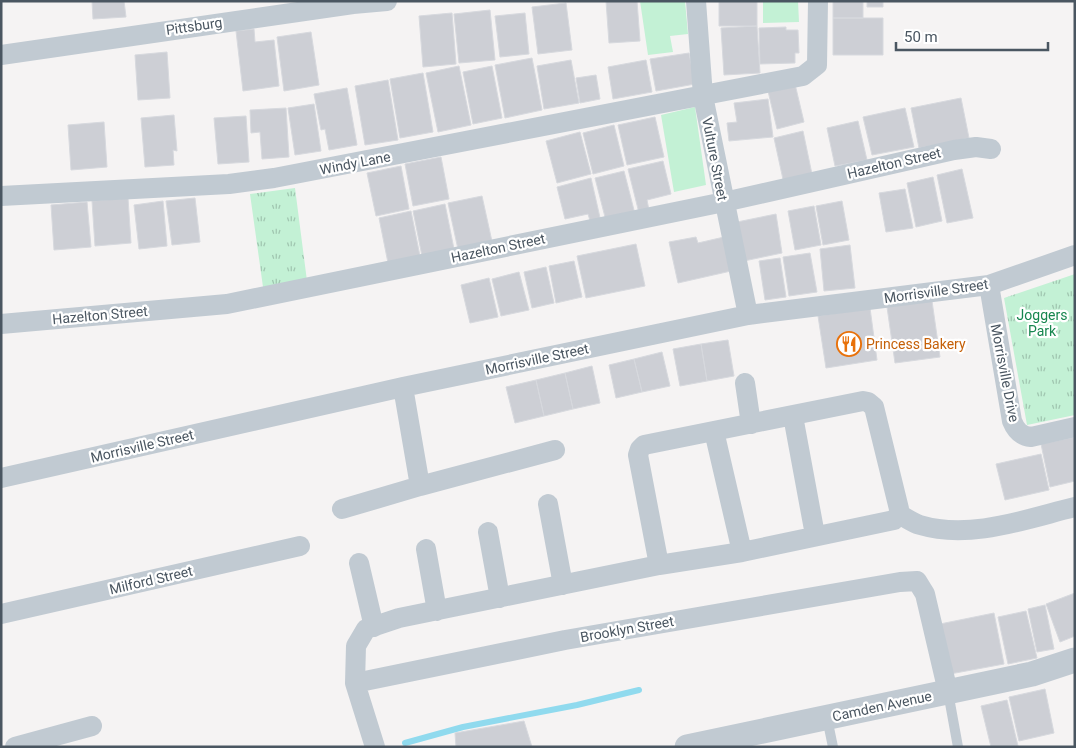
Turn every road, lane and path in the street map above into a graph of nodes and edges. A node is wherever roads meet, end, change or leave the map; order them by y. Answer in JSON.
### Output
{"nodes":[{"id":1,"x":387,"y":1,"type":"edge"},
{"id":2,"x":696,"y":1,"type":"edge"},
{"id":3,"x":818,"y":1,"type":"edge"},
{"id":4,"x":1,"y":55,"type":"edge"},
{"id":5,"x":702,"y":96,"type":"junction"},
{"id":6,"x":991,"y":149,"type":"dead end"},
{"id":7,"x":2,"y":192,"type":"edge"},
{"id":8,"x":724,"y":202,"type":"junction"},
{"id":9,"x":1075,"y":255,"type":"edge"},
{"id":10,"x":989,"y":285,"type":"junction"},
{"id":11,"x":748,"y":315,"type":"junction"},
{"id":12,"x":1,"y":324,"type":"edge"},
{"id":13,"x":745,"y":383,"type":"dead end"},
{"id":14,"x":403,"y":387,"type":"junction"},
{"id":15,"x":793,"y":416,"type":"junction"},
{"id":16,"x":751,"y":424,"type":"junction"},
{"id":17,"x":1075,"y":427,"type":"edge"},
{"id":18,"x":714,"y":431,"type":"junction"},
{"id":19,"x":555,"y":450,"type":"dead end"},
{"id":20,"x":1,"y":478,"type":"edge"},
{"id":21,"x":420,"y":486,"type":"junction"},
{"id":22,"x":548,"y":504,"type":"dead end"},
{"id":23,"x":1075,"y":507,"type":"edge"},
{"id":24,"x":342,"y":509,"type":"dead end"},
{"id":25,"x":899,"y":514,"type":"junction"},
{"id":26,"x":488,"y":532,"type":"dead end"},
{"id":27,"x":815,"y":535,"type":"junction"},
{"id":28,"x":300,"y":546,"type":"dead end"},
{"id":29,"x":426,"y":549,"type":"dead end"},
{"id":30,"x":742,"y":552,"type":"junction"},
{"id":31,"x":359,"y":563,"type":"dead end"},
{"id":32,"x":659,"y":565,"type":"junction"},
{"id":33,"x":563,"y":585,"type":"junction"},
{"id":34,"x":500,"y":598,"type":"junction"},
{"id":35,"x":437,"y":610,"type":"junction"},
{"id":36,"x":1,"y":614,"type":"edge"},
{"id":37,"x":374,"y":627,"type":"junction"},
{"id":38,"x":1075,"y":660,"type":"edge"},
{"id":39,"x":355,"y":683,"type":"junction"},
{"id":40,"x":948,"y":692,"type":"junction"},
{"id":41,"x":827,"y":718,"type":"junction"},
{"id":42,"x":92,"y":726,"type":"dead end"},
{"id":43,"x":694,"y":746,"type":"edge"},
{"id":44,"x":15,"y":747,"type":"edge"},
{"id":45,"x":375,"y":747,"type":"edge"},
{"id":46,"x":833,"y":747,"type":"edge"},
{"id":47,"x":958,"y":747,"type":"edge"}],
"edges":[{"from":1,"to":4,"type":"street","name":"Pittsburg"},
{"from":2,"to":5,"type":"street","name":"Vulture Street"},
{"from":3,"to":5,"type":"street","name":"Windy Lane"},
{"from":5,"to":7,"type":"street","name":"Windy Lane"},
{"from":5,"to":8,"type":"street","name":"Vulture Street"},
{"from":6,"to":8,"type":"street","name":"Hazelton Street"},
{"from":8,"to":11,"type":"street","name":"Vulture Street"},
{"from":8,"to":12,"type":"street","name":"Hazelton Street"},
{"from":9,"to":10,"type":"street","name":"Morrisville Street"},
{"from":10,"to":11,"type":"street","name":"Morrisville Street"},
{"from":10,"to":17,"type":"street","name":"Morrisville Drive"},
{"from":11,"to":14,"type":"street","name":"Morrisville Street"},
{"from":13,"to":16,"type":"street"},
{"from":14,"to":20,"type":"street","name":"Morrisville Street"},
{"from":14,"to":21,"type":"street"},
{"from":15,"to":16,"type":"street"},
{"from":15,"to":25,"type":"street"},
{"from":15,"to":27,"type":"street"},
{"from":16,"to":18,"type":"street"},
{"from":18,"to":30,"type":"street"},
{"from":18,"to":32,"type":"street"},
{"from":19,"to":21,"type":"street"},
{"from":21,"to":24,"type":"street"},
{"from":22,"to":33,"type":"street"},
{"from":23,"to":25,"type":"street"},
{"from":25,"to":27,"type":"street"},
{"from":26,"to":34,"type":"street"},
{"from":27,"to":30,"type":"street"},
{"from":28,"to":36,"type":"street","name":"Milford Street"},
{"from":29,"to":35,"type":"street"},
{"from":30,"to":32,"type":"street"},
{"from":31,"to":37,"type":"street"},
{"from":32,"to":33,"type":"street"},
{"from":33,"to":34,"type":"street"},
{"from":34,"to":35,"type":"street"},
{"from":35,"to":37,"type":"street"},
{"from":37,"to":39,"type":"street"},
{"from":38,"to":40,"type":"street","name":"Camden Avenue"},
{"from":39,"to":40,"type":"street","name":"Brooklyn Street"},
{"from":39,"to":45,"type":"street"},
{"from":40,"to":41,"type":"street","name":"Camden Avenue"},
{"from":40,"to":47,"type":"lane"},
{"from":41,"to":43,"type":"street","name":"Camden Avenue"},
{"from":41,"to":46,"type":"lane"},
{"from":42,"to":44,"type":"street"}]}
